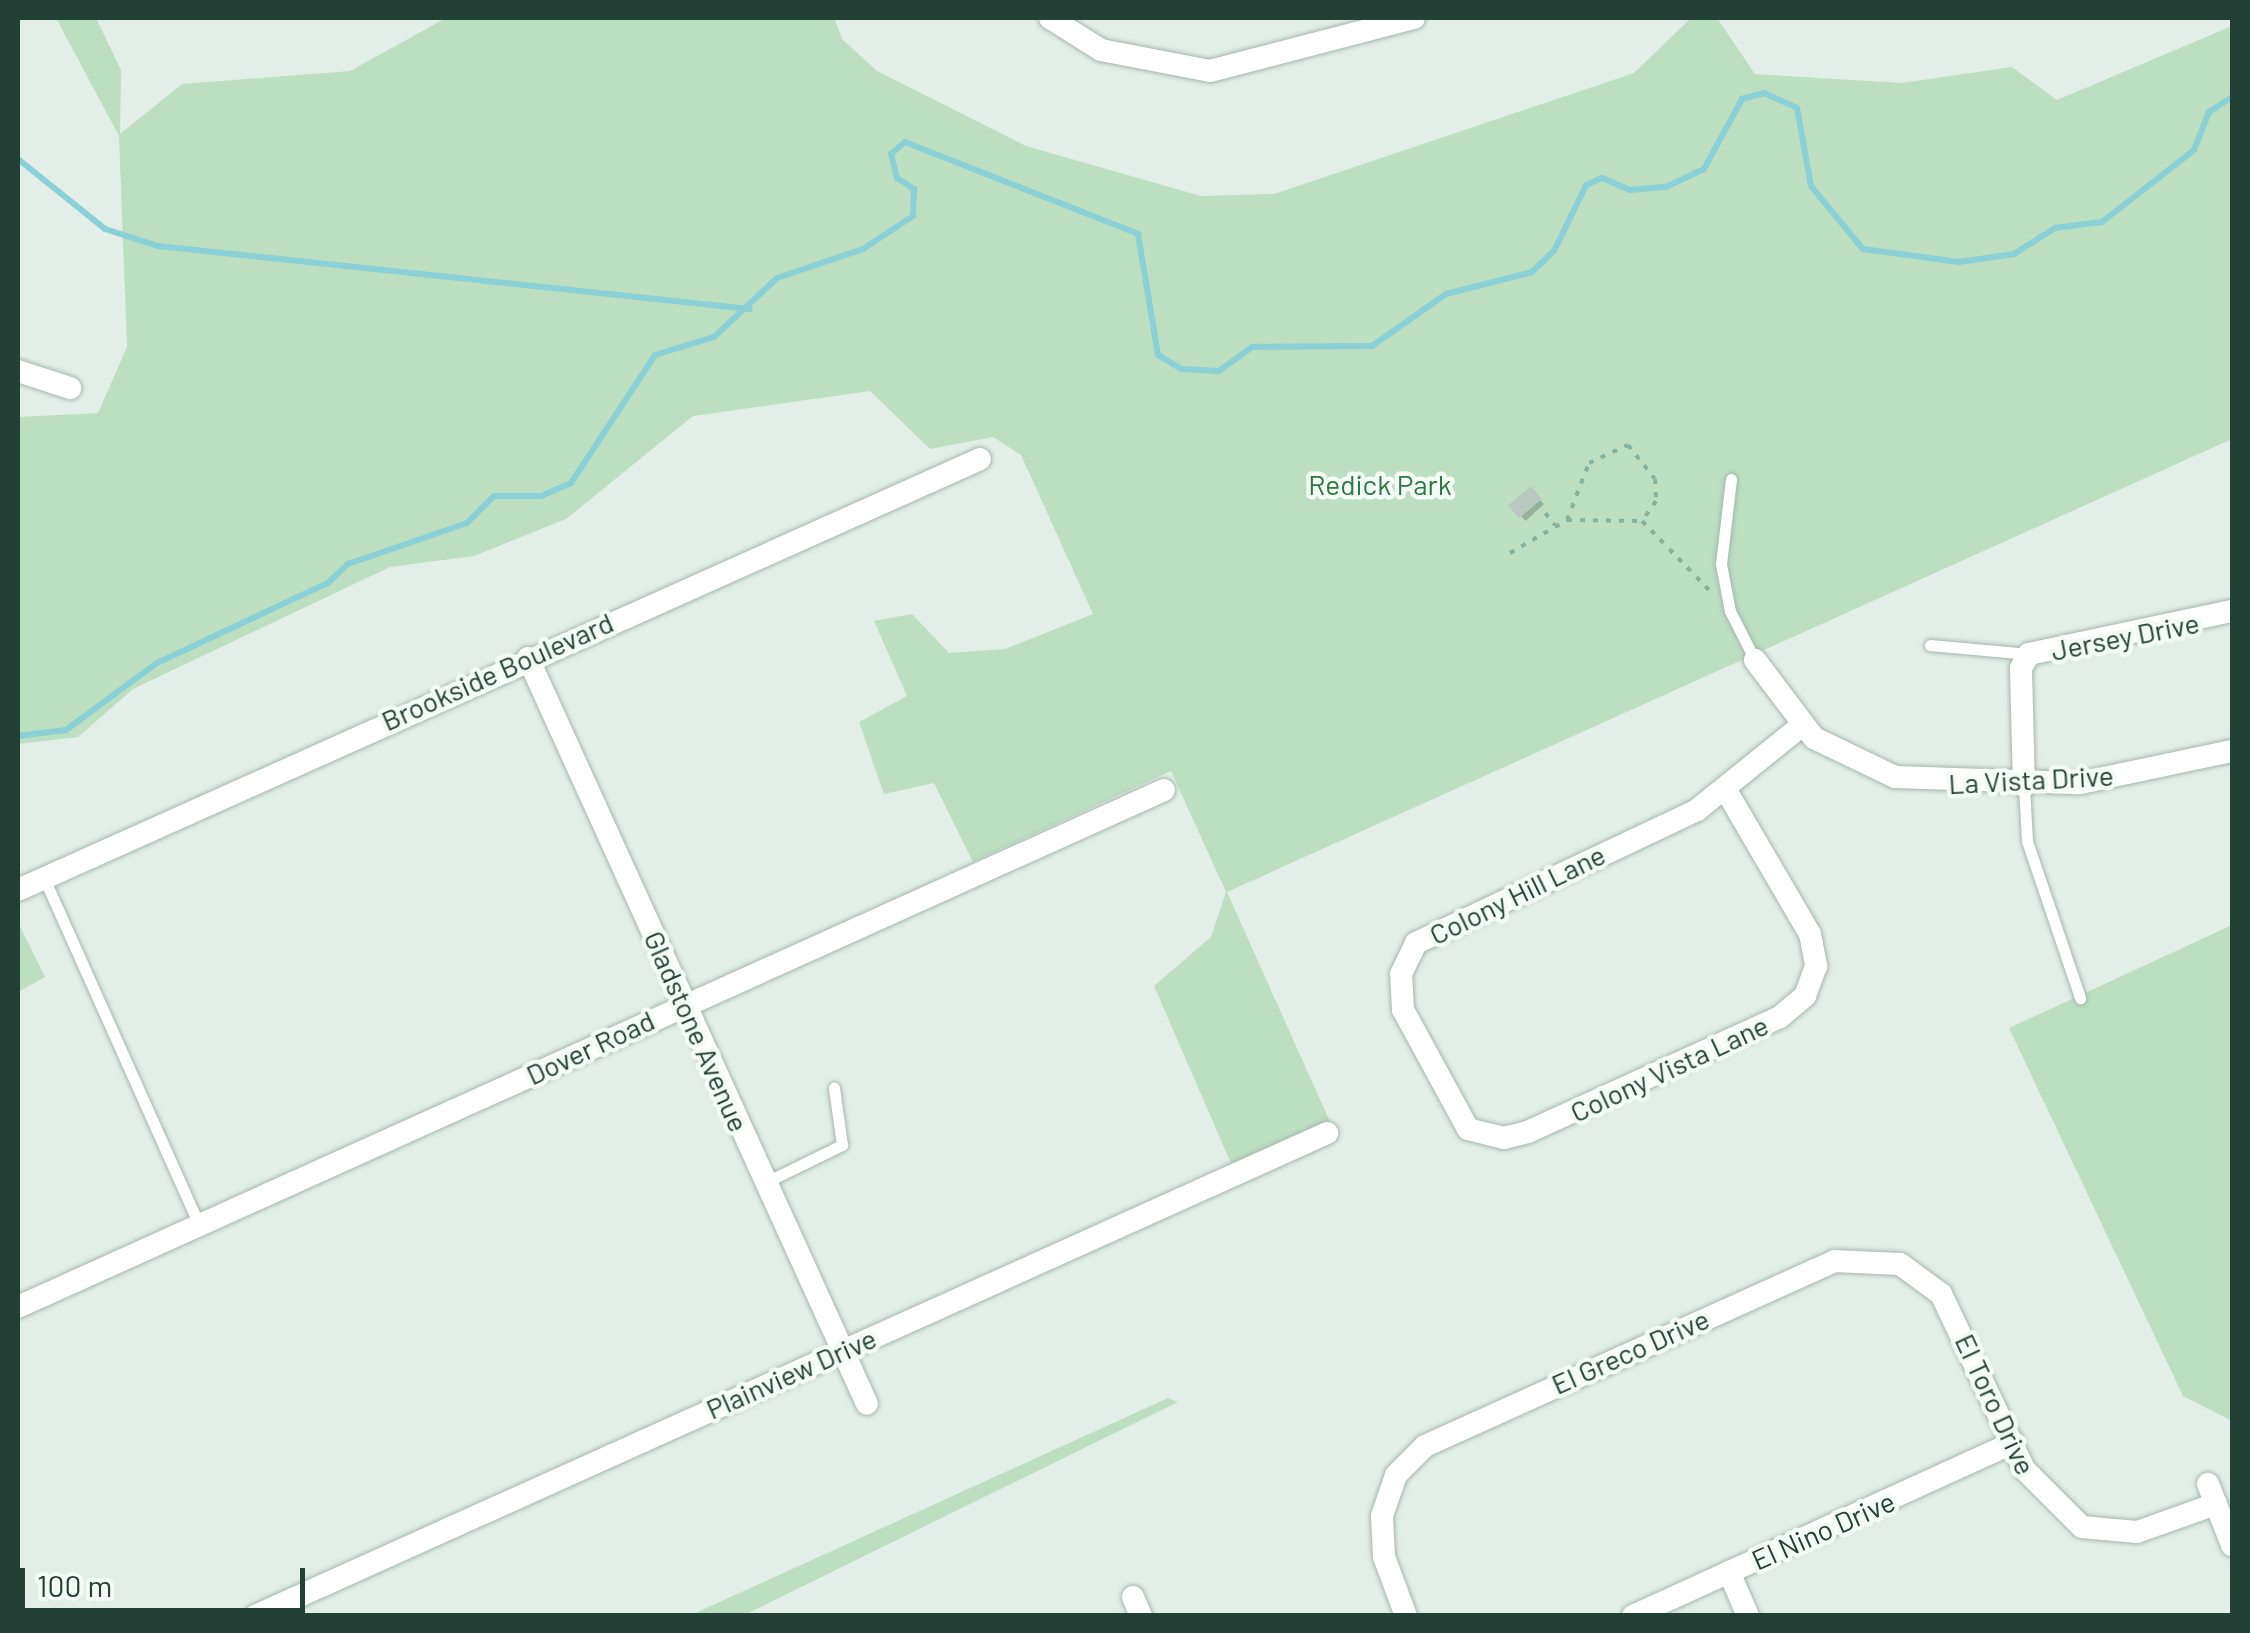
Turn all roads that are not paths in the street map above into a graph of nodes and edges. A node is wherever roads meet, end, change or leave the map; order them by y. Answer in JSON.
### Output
{"nodes":[{"id":1,"x":1050,"y":18,"type":"edge"},
{"id":2,"x":1414,"y":18,"type":"edge"},
{"id":3,"x":18,"y":371,"type":"edge"},
{"id":4,"x":70,"y":388,"type":"dead end"},
{"id":5,"x":980,"y":459,"type":"dead end"},
{"id":6,"x":1731,"y":479,"type":"dead end"},
{"id":7,"x":2232,"y":611,"type":"edge"},
{"id":8,"x":1930,"y":645,"type":"dead end"},
{"id":9,"x":2034,"y":654,"type":"junction"},
{"id":10,"x":528,"y":658,"type":"junction"},
{"id":11,"x":1754,"y":660,"type":"joint"},
{"id":12,"x":1801,"y":726,"type":"junction"},
{"id":13,"x":2232,"y":750,"type":"edge"},
{"id":14,"x":2024,"y":786,"type":"junction"},
{"id":15,"x":1164,"y":790,"type":"dead end"},
{"id":16,"x":1728,"y":792,"type":"junction"},
{"id":17,"x":44,"y":878,"type":"junction"},
{"id":18,"x":18,"y":890,"type":"edge"},
{"id":19,"x":2080,"y":998,"type":"dead end"},
{"id":20,"x":684,"y":1003,"type":"junction"},
{"id":21,"x":834,"y":1088,"type":"dead end"},
{"id":22,"x":1327,"y":1133,"type":"dead end"},
{"id":23,"x":1479,"y":1134,"type":"joint"},
{"id":24,"x":766,"y":1182,"type":"junction"},
{"id":25,"x":199,"y":1225,"type":"junction"},
{"id":26,"x":1900,"y":1264,"type":"joint"},
{"id":27,"x":18,"y":1308,"type":"edge"},
{"id":28,"x":843,"y":1349,"type":"junction"},
{"id":29,"x":866,"y":1404,"type":"dead end"},
{"id":30,"x":2013,"y":1443,"type":"junction"},
{"id":31,"x":2232,"y":1544,"type":"edge"},
{"id":32,"x":1729,"y":1572,"type":"junction"},
{"id":33,"x":255,"y":1616,"type":"edge"},
{"id":34,"x":1406,"y":1616,"type":"edge"},
{"id":35,"x":1633,"y":1616,"type":"edge"},
{"id":36,"x":1748,"y":1616,"type":"edge"}],
"edges":[{"from":1,"to":2,"type":"street"},
{"from":3,"to":4,"type":"street"},
{"from":5,"to":10,"type":"street","name":"Brookside Boulevard"},
{"from":6,"to":11,"type":"lane"},
{"from":7,"to":9,"type":"street","name":"Jersey Drive"},
{"from":8,"to":9,"type":"lane"},
{"from":9,"to":14,"type":"street","name":"Jersey Drive"},
{"from":10,"to":17,"type":"street","name":"Brookside Boulevard"},
{"from":10,"to":20,"type":"street","name":"Gladstone Avenue"},
{"from":11,"to":12,"type":"street","name":"La Vista Drive"},
{"from":12,"to":14,"type":"street","name":"La Vista Drive"},
{"from":12,"to":16,"type":"street","name":"Colony Hill Lane"},
{"from":13,"to":14,"type":"street","name":"La Vista Drive"},
{"from":14,"to":19,"type":"lane"},
{"from":15,"to":20,"type":"street","name":"Dover Road"},
{"from":16,"to":23,"type":"street","name":"Colony Hill Lane"},
{"from":16,"to":23,"type":"street","name":"Colony Vista Lane"},
{"from":17,"to":18,"type":"street","name":"Brookside Boulevard"},
{"from":17,"to":25,"type":"lane"},
{"from":20,"to":24,"type":"street","name":"Gladstone Avenue"},
{"from":20,"to":25,"type":"street","name":"Dover Road"},
{"from":21,"to":24,"type":"lane"},
{"from":22,"to":28,"type":"street","name":"Plainview Drive"},
{"from":24,"to":28,"type":"street","name":"Gladstone Avenue"},
{"from":25,"to":27,"type":"street","name":"Dover Road"},
{"from":26,"to":30,"type":"street","name":"El Toro Drive"},
{"from":26,"to":34,"type":"street","name":"El Greco Drive"},
{"from":28,"to":29,"type":"street","name":"Gladstone Avenue"},
{"from":28,"to":33,"type":"street","name":"Plainview Drive"},
{"from":30,"to":31,"type":"street","name":"El Toro Drive"},
{"from":30,"to":32,"type":"street","name":"El Nino Drive"},
{"from":32,"to":35,"type":"street","name":"El Nino Drive"},
{"from":32,"to":36,"type":"street"}]}
